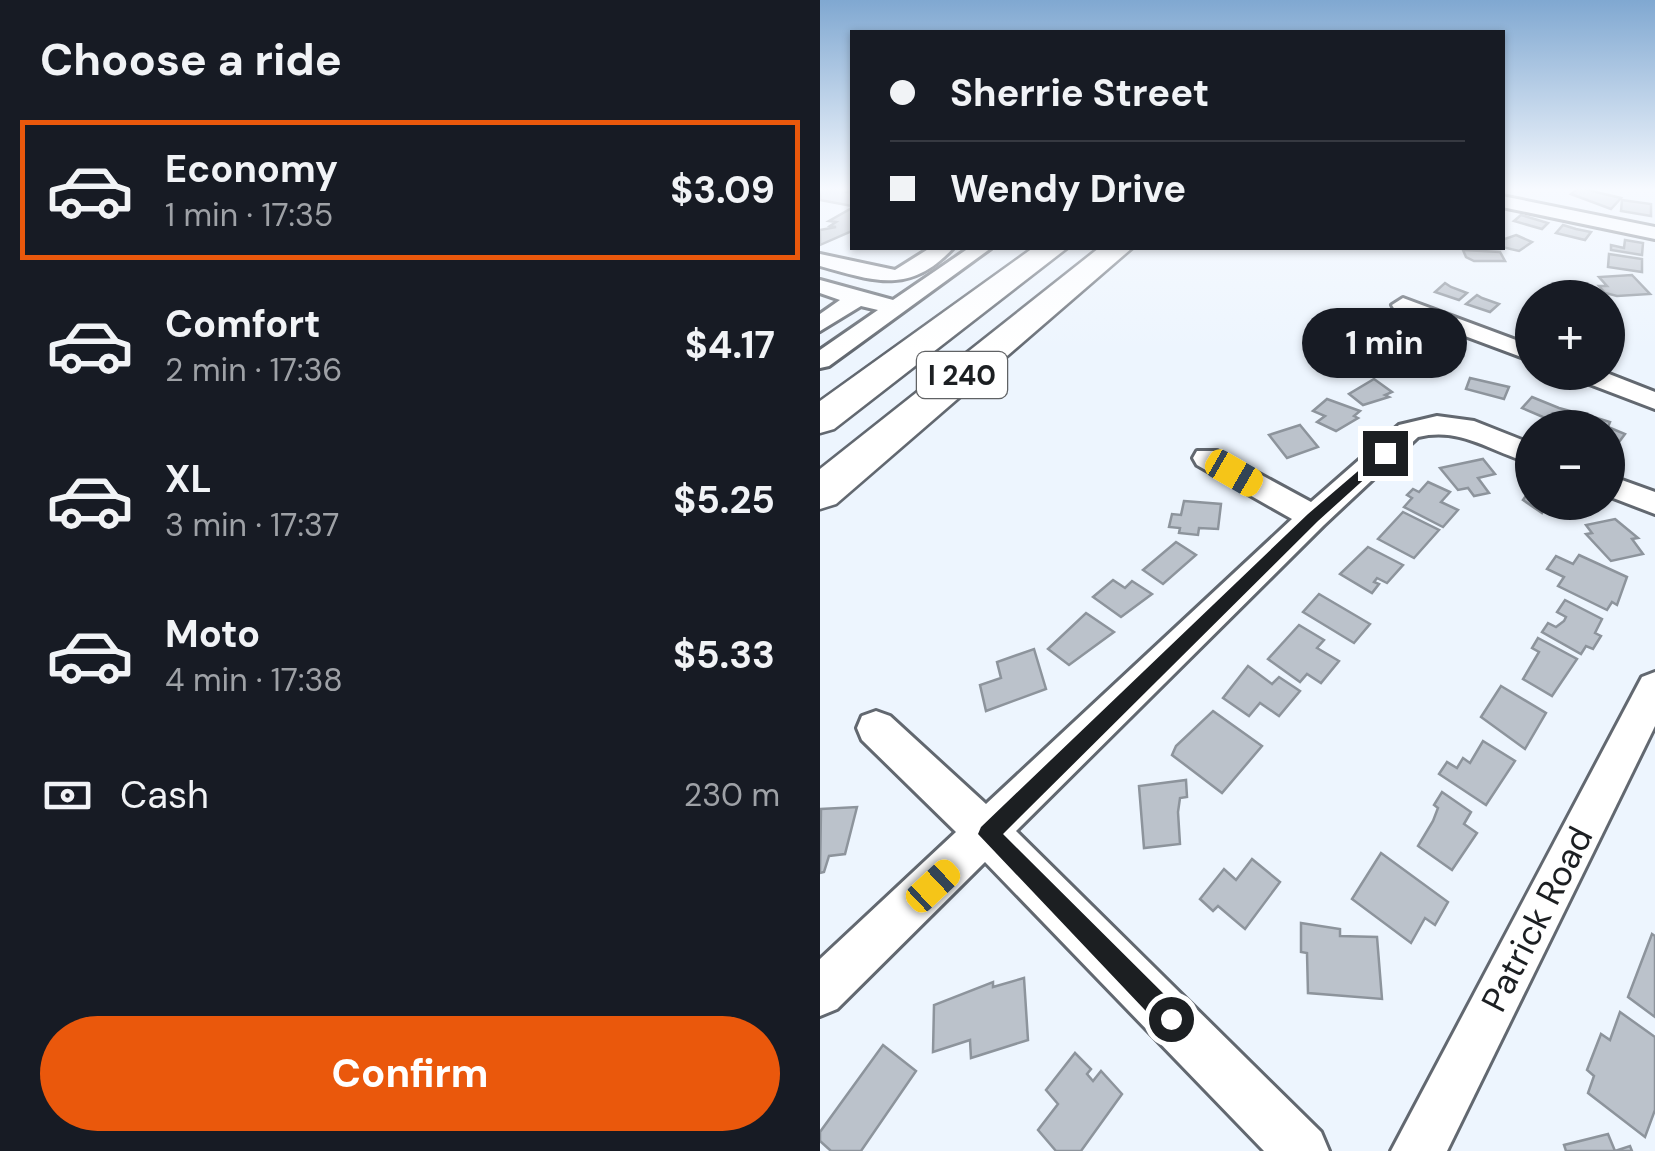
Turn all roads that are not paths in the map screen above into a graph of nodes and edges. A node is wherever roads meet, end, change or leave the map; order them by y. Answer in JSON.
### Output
{"nodes":[{"id":1,"x":850,"y":250,"type":"edge"},
{"id":2,"x":939,"y":250,"type":"edge"},
{"id":3,"x":978,"y":250,"type":"edge"},
{"id":4,"x":1009,"y":250,"type":"edge"},
{"id":5,"x":1049,"y":250,"type":"edge"},
{"id":6,"x":1115,"y":251,"type":"edge"},
{"id":7,"x":888,"y":256,"type":"dead end"},
{"id":8,"x":824,"y":261,"type":"edge"},
{"id":9,"x":862,"y":271,"type":"junction"},
{"id":10,"x":820,"y":286,"type":"edge"},
{"id":11,"x":858,"y":299,"type":"junction"},
{"id":12,"x":1403,"y":305,"type":"dead end"},
{"id":13,"x":897,"y":307,"type":"junction"},
{"id":14,"x":820,"y":324,"type":"edge"},
{"id":15,"x":1515,"y":348,"type":"edge"},
{"id":16,"x":820,"y":361,"type":"edge"},
{"id":17,"x":1625,"y":390,"type":"edge"},
{"id":18,"x":820,"y":398,"type":"edge"},
{"id":19,"x":1655,"y":402,"type":"edge"},
{"id":20,"x":820,"y":420,"type":"edge"},
{"id":21,"x":1515,"y":447,"type":"edge"},
{"id":22,"x":1207,"y":458,"type":"dead end"},
{"id":23,"x":820,"y":492,"type":"edge"},
{"id":24,"x":1625,"y":492,"type":"edge"},
{"id":25,"x":1655,"y":504,"type":"edge"},
{"id":26,"x":1313,"y":518,"type":"junction"},
{"id":27,"x":1655,"y":688,"type":"edge"},
{"id":28,"x":876,"y":728,"type":"dead end"},
{"id":29,"x":988,"y":834,"type":"junction"},
{"id":30,"x":820,"y":992,"type":"edge"},
{"id":31,"x":1302,"y":1151,"type":"edge"},
{"id":32,"x":1418,"y":1151,"type":"edge"}],
"edges":[{"from":1,"to":8,"type":"street"},
{"from":2,"to":9,"type":"street"},
{"from":3,"to":13,"type":"street"},
{"from":4,"to":18,"type":"highway"},
{"from":5,"to":20,"type":"highway","number":"I 240"},
{"from":6,"to":23,"type":"highway","number":"I 240"},
{"from":7,"to":9,"type":"street"},
{"from":8,"to":9,"type":"street"},
{"from":10,"to":11,"type":"street"},
{"from":11,"to":13,"type":"street"},
{"from":11,"to":14,"type":"street"},
{"from":12,"to":15,"type":"street"},
{"from":13,"to":16,"type":"street"},
{"from":17,"to":19,"type":"street"},
{"from":21,"to":26,"type":"street"},
{"from":22,"to":26,"type":"street"},
{"from":24,"to":25,"type":"street"},
{"from":26,"to":29,"type":"street"},
{"from":27,"to":32,"type":"street","name":"Patrick Road"},
{"from":28,"to":29,"type":"street"},
{"from":29,"to":30,"type":"street"},
{"from":29,"to":31,"type":"street"}]}
